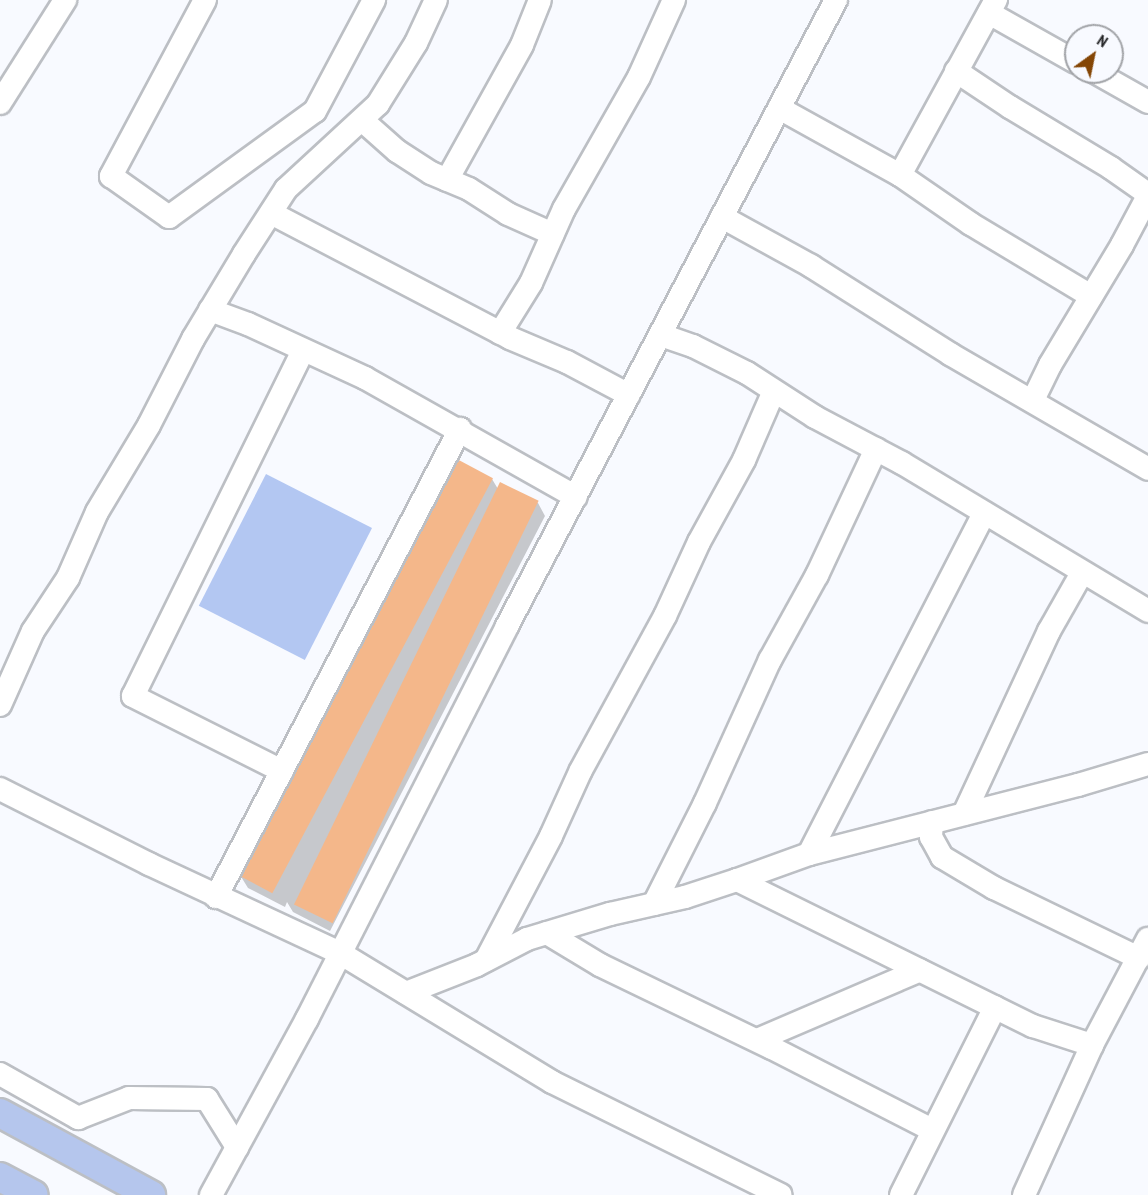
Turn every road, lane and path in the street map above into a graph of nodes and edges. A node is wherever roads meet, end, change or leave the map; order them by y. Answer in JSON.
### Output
{"nodes":[{"id":1,"x":65,"y":0,"type":"edge"},
{"id":2,"x":205,"y":0,"type":"edge"},
{"id":3,"x":374,"y":0,"type":"edge"},
{"id":4,"x":436,"y":0,"type":"edge"},
{"id":5,"x":540,"y":0,"type":"edge"},
{"id":6,"x":674,"y":0,"type":"edge"},
{"id":7,"x":836,"y":0,"type":"edge"},
{"id":8,"x":992,"y":7,"type":"edge"},
{"id":9,"x":1064,"y":54,"type":"edge"},
{"id":10,"x":956,"y":71,"type":"junction"},
{"id":11,"x":1116,"y":84,"type":"edge"},
{"id":12,"x":2,"y":96,"type":"edge"},
{"id":13,"x":1148,"y":102,"type":"edge"},
{"id":14,"x":779,"y":108,"type":"junction"},
{"id":15,"x":362,"y":120,"type":"junction"},
{"id":16,"x":900,"y":175,"type":"junction"},
{"id":17,"x":447,"y":180,"type":"junction"},
{"id":18,"x":1148,"y":195,"type":"edge"},
{"id":19,"x":271,"y":213,"type":"junction"},
{"id":20,"x":723,"y":216,"type":"junction"},
{"id":21,"x":553,"y":234,"type":"junction"},
{"id":22,"x":1091,"y":296,"type":"junction"},
{"id":23,"x":210,"y":310,"type":"junction"},
{"id":24,"x":500,"y":333,"type":"junction"},
{"id":25,"x":661,"y":335,"type":"junction"},
{"id":26,"x":303,"y":351,"type":"junction"},
{"id":27,"x":774,"y":391,"type":"junction"},
{"id":28,"x":629,"y":395,"type":"junction"},
{"id":29,"x":1033,"y":400,"type":"junction"},
{"id":30,"x":460,"y":429,"type":"junction"},
{"id":31,"x":876,"y":449,"type":"junction"},
{"id":32,"x":1146,"y":463,"type":"edge"},
{"id":33,"x":576,"y":497,"type":"junction"},
{"id":34,"x":984,"y":513,"type":"junction"},
{"id":35,"x":1082,"y":573,"type":"junction"},
{"id":36,"x":1148,"y":611,"type":"edge"},
{"id":37,"x":0,"y":705,"type":"edge"},
{"id":38,"x":1148,"y":764,"type":"edge"},
{"id":39,"x":282,"y":771,"type":"junction"},
{"id":40,"x":0,"y":789,"type":"edge"},
{"id":41,"x":964,"y":814,"type":"junction"},
{"id":42,"x":932,"y":822,"type":"junction"},
{"id":43,"x":809,"y":854,"type":"junction"},
{"id":44,"x":737,"y":880,"type":"junction"},
{"id":45,"x":216,"y":897,"type":"junction"},
{"id":46,"x":654,"y":904,"type":"junction"},
{"id":47,"x":547,"y":933,"type":"junction"},
{"id":48,"x":1144,"y":949,"type":"edge"},
{"id":49,"x":340,"y":954,"type":"junction"},
{"id":50,"x":486,"y":960,"type":"junction"},
{"id":51,"x":920,"y":970,"type":"junction"},
{"id":52,"x":406,"y":993,"type":"junction"},
{"id":53,"x":995,"y":1006,"type":"junction"},
{"id":54,"x":757,"y":1040,"type":"junction"},
{"id":55,"x":1092,"y":1045,"type":"junction"},
{"id":56,"x":0,"y":1074,"type":"edge"},
{"id":57,"x":0,"y":1113,"type":"edge"},
{"id":58,"x":932,"y":1130,"type":"junction"},
{"id":59,"x":237,"y":1147,"type":"junction"},
{"id":60,"x":0,"y":1177,"type":"edge"},
{"id":61,"x":34,"y":1195,"type":"edge"},
{"id":62,"x":151,"y":1195,"type":"edge"},
{"id":63,"x":211,"y":1195,"type":"edge"},
{"id":64,"x":781,"y":1195,"type":"edge"},
{"id":65,"x":901,"y":1195,"type":"edge"},
{"id":66,"x":1024,"y":1195,"type":"edge"}],
"edges":[{"from":1,"to":12,"type":"street"},
{"from":2,"to":3,"type":"street"},
{"from":4,"to":15,"type":"street"},
{"from":5,"to":17,"type":"street"},
{"from":6,"to":21,"type":"street"},
{"from":7,"to":14,"type":"street"},
{"from":8,"to":9,"type":"street"},
{"from":8,"to":10,"type":"street"},
{"from":10,"to":16,"type":"street"},
{"from":10,"to":18,"type":"street"},
{"from":11,"to":13,"type":"street"},
{"from":14,"to":16,"type":"street"},
{"from":14,"to":20,"type":"street"},
{"from":15,"to":17,"type":"street"},
{"from":15,"to":19,"type":"street"},
{"from":16,"to":22,"type":"street"},
{"from":17,"to":21,"type":"street"},
{"from":18,"to":22,"type":"street"},
{"from":19,"to":23,"type":"street"},
{"from":19,"to":24,"type":"street"},
{"from":20,"to":25,"type":"street"},
{"from":20,"to":29,"type":"street"},
{"from":21,"to":24,"type":"street"},
{"from":22,"to":29,"type":"street"},
{"from":23,"to":26,"type":"street"},
{"from":23,"to":37,"type":"street"},
{"from":24,"to":28,"type":"street"},
{"from":25,"to":27,"type":"street"},
{"from":25,"to":28,"type":"street"},
{"from":26,"to":30,"type":"street"},
{"from":26,"to":39,"type":"street"},
{"from":27,"to":31,"type":"street"},
{"from":27,"to":50,"type":"street"},
{"from":28,"to":33,"type":"street"},
{"from":29,"to":32,"type":"street"},
{"from":30,"to":33,"type":"street"},
{"from":30,"to":39,"type":"street"},
{"from":31,"to":34,"type":"street"},
{"from":31,"to":46,"type":"street"},
{"from":33,"to":49,"type":"street"},
{"from":34,"to":35,"type":"street"},
{"from":34,"to":43,"type":"street"},
{"from":35,"to":36,"type":"street"},
{"from":35,"to":41,"type":"street"},
{"from":38,"to":41,"type":"street"},
{"from":39,"to":45,"type":"street"},
{"from":40,"to":45,"type":"street"},
{"from":41,"to":42,"type":"street"},
{"from":42,"to":43,"type":"street"},
{"from":42,"to":48,"type":"street"},
{"from":43,"to":44,"type":"street"},
{"from":44,"to":46,"type":"street"},
{"from":44,"to":51,"type":"street"},
{"from":45,"to":49,"type":"street"},
{"from":46,"to":47,"type":"street"},
{"from":47,"to":50,"type":"street"},
{"from":47,"to":54,"type":"street"},
{"from":48,"to":55,"type":"street"},
{"from":49,"to":52,"type":"street"},
{"from":49,"to":59,"type":"street"},
{"from":50,"to":52,"type":"street"},
{"from":51,"to":53,"type":"street"},
{"from":51,"to":54,"type":"street"},
{"from":52,"to":64,"type":"street"},
{"from":53,"to":55,"type":"street"},
{"from":53,"to":58,"type":"street"},
{"from":54,"to":58,"type":"street"},
{"from":55,"to":66,"type":"street"},
{"from":56,"to":59,"type":"street"},
{"from":57,"to":62,"type":"main road"},
{"from":58,"to":65,"type":"street"},
{"from":59,"to":63,"type":"street"},
{"from":60,"to":61,"type":"main road"}]}
